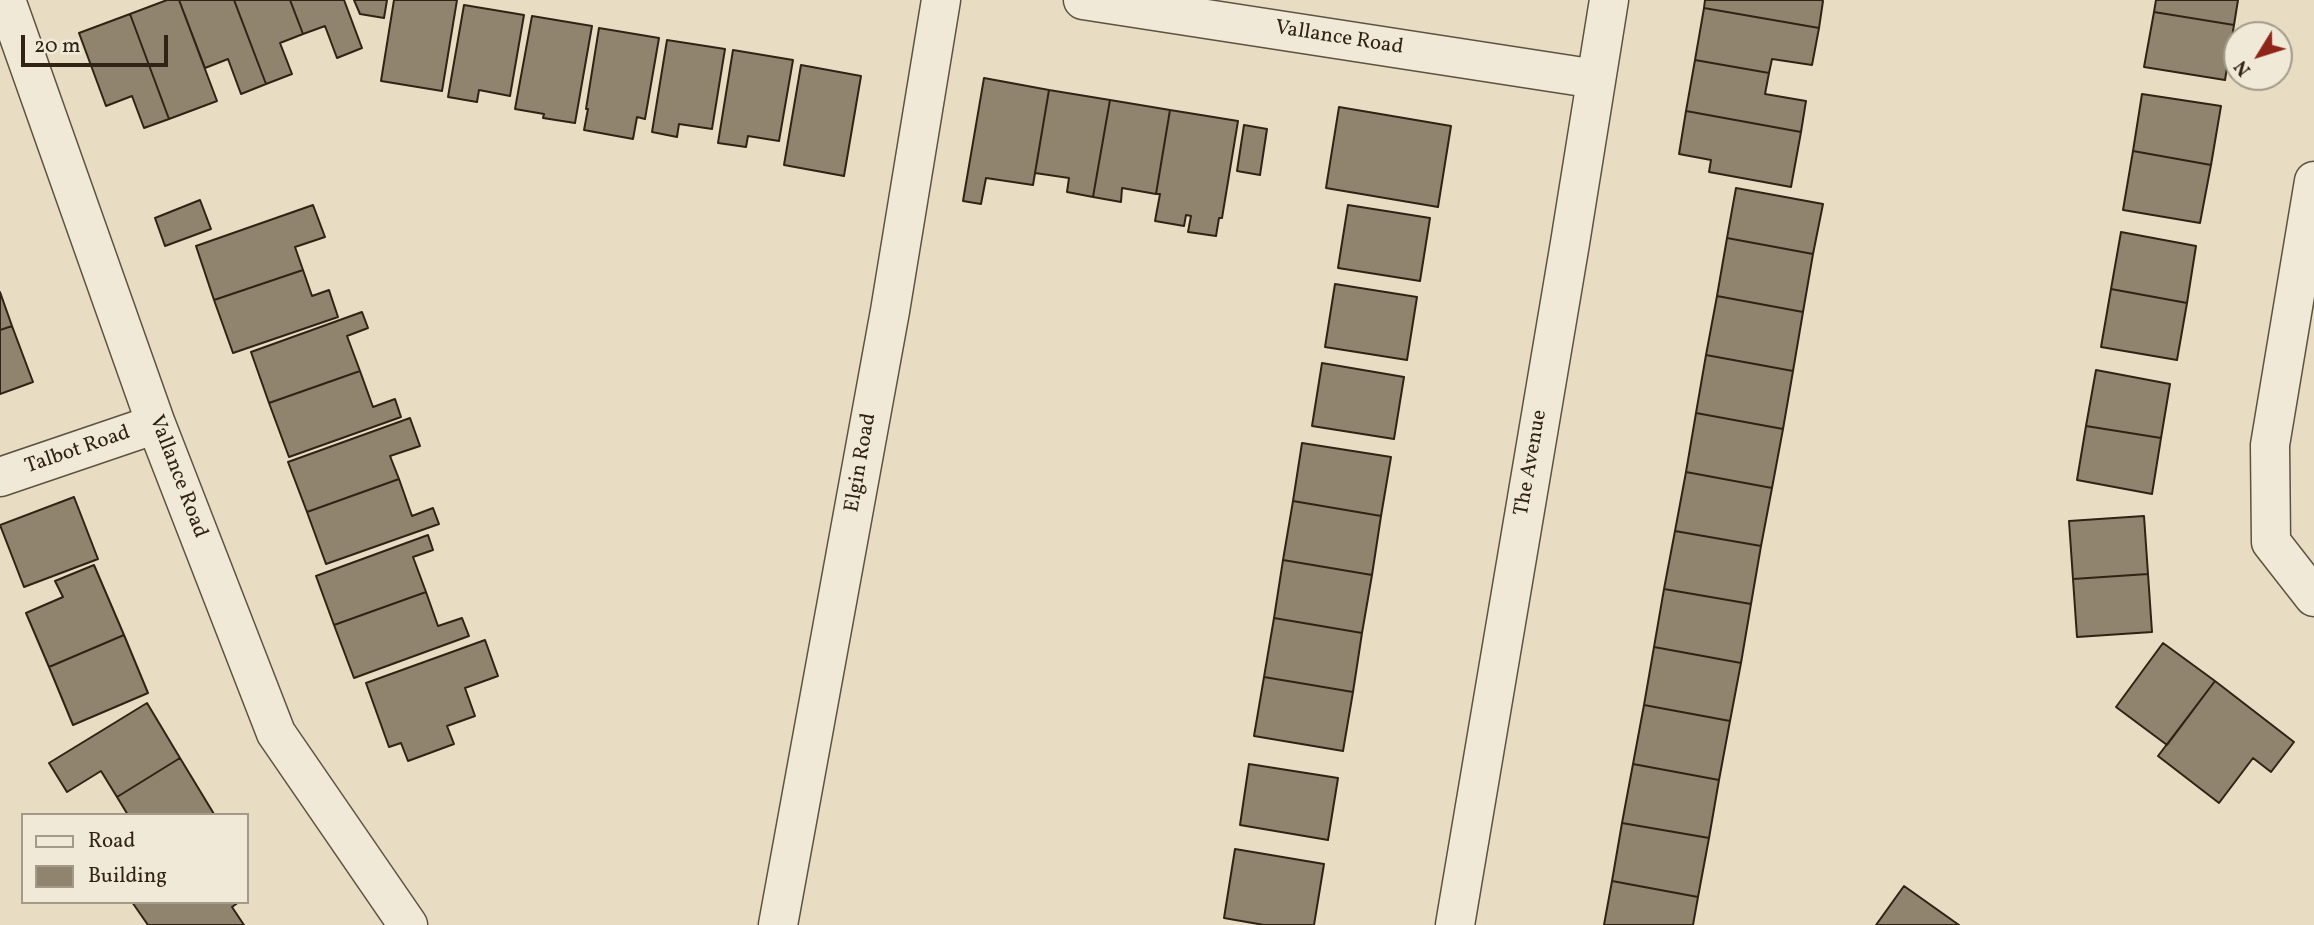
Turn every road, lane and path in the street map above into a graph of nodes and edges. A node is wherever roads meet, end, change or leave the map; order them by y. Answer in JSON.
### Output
{"nodes":[{"id":1,"x":6,"y":0,"type":"edge"},
{"id":2,"x":941,"y":0,"type":"edge"},
{"id":3,"x":1083,"y":0,"type":"edge"},
{"id":4,"x":1609,"y":0,"type":"edge"},
{"id":5,"x":1596,"y":79,"type":"junction"},
{"id":6,"x":2314,"y":181,"type":"edge"},
{"id":7,"x":156,"y":424,"type":"junction"},
{"id":8,"x":0,"y":477,"type":"edge"},
{"id":9,"x":2314,"y":597,"type":"edge"},
{"id":10,"x":408,"y":925,"type":"edge"},
{"id":11,"x":778,"y":925,"type":"edge"},
{"id":12,"x":1455,"y":925,"type":"edge"}],
"edges":[{"from":1,"to":7,"type":"street","name":"Vallance Road"},
{"from":2,"to":11,"type":"street","name":"Elgin Road"},
{"from":3,"to":5,"type":"street","name":"Vallance Road"},
{"from":4,"to":5,"type":"street","name":"The Avenue"},
{"from":5,"to":12,"type":"street","name":"The Avenue"},
{"from":6,"to":9,"type":"street"},
{"from":7,"to":8,"type":"street","name":"Talbot Road"},
{"from":7,"to":10,"type":"street","name":"Vallance Road"}]}
